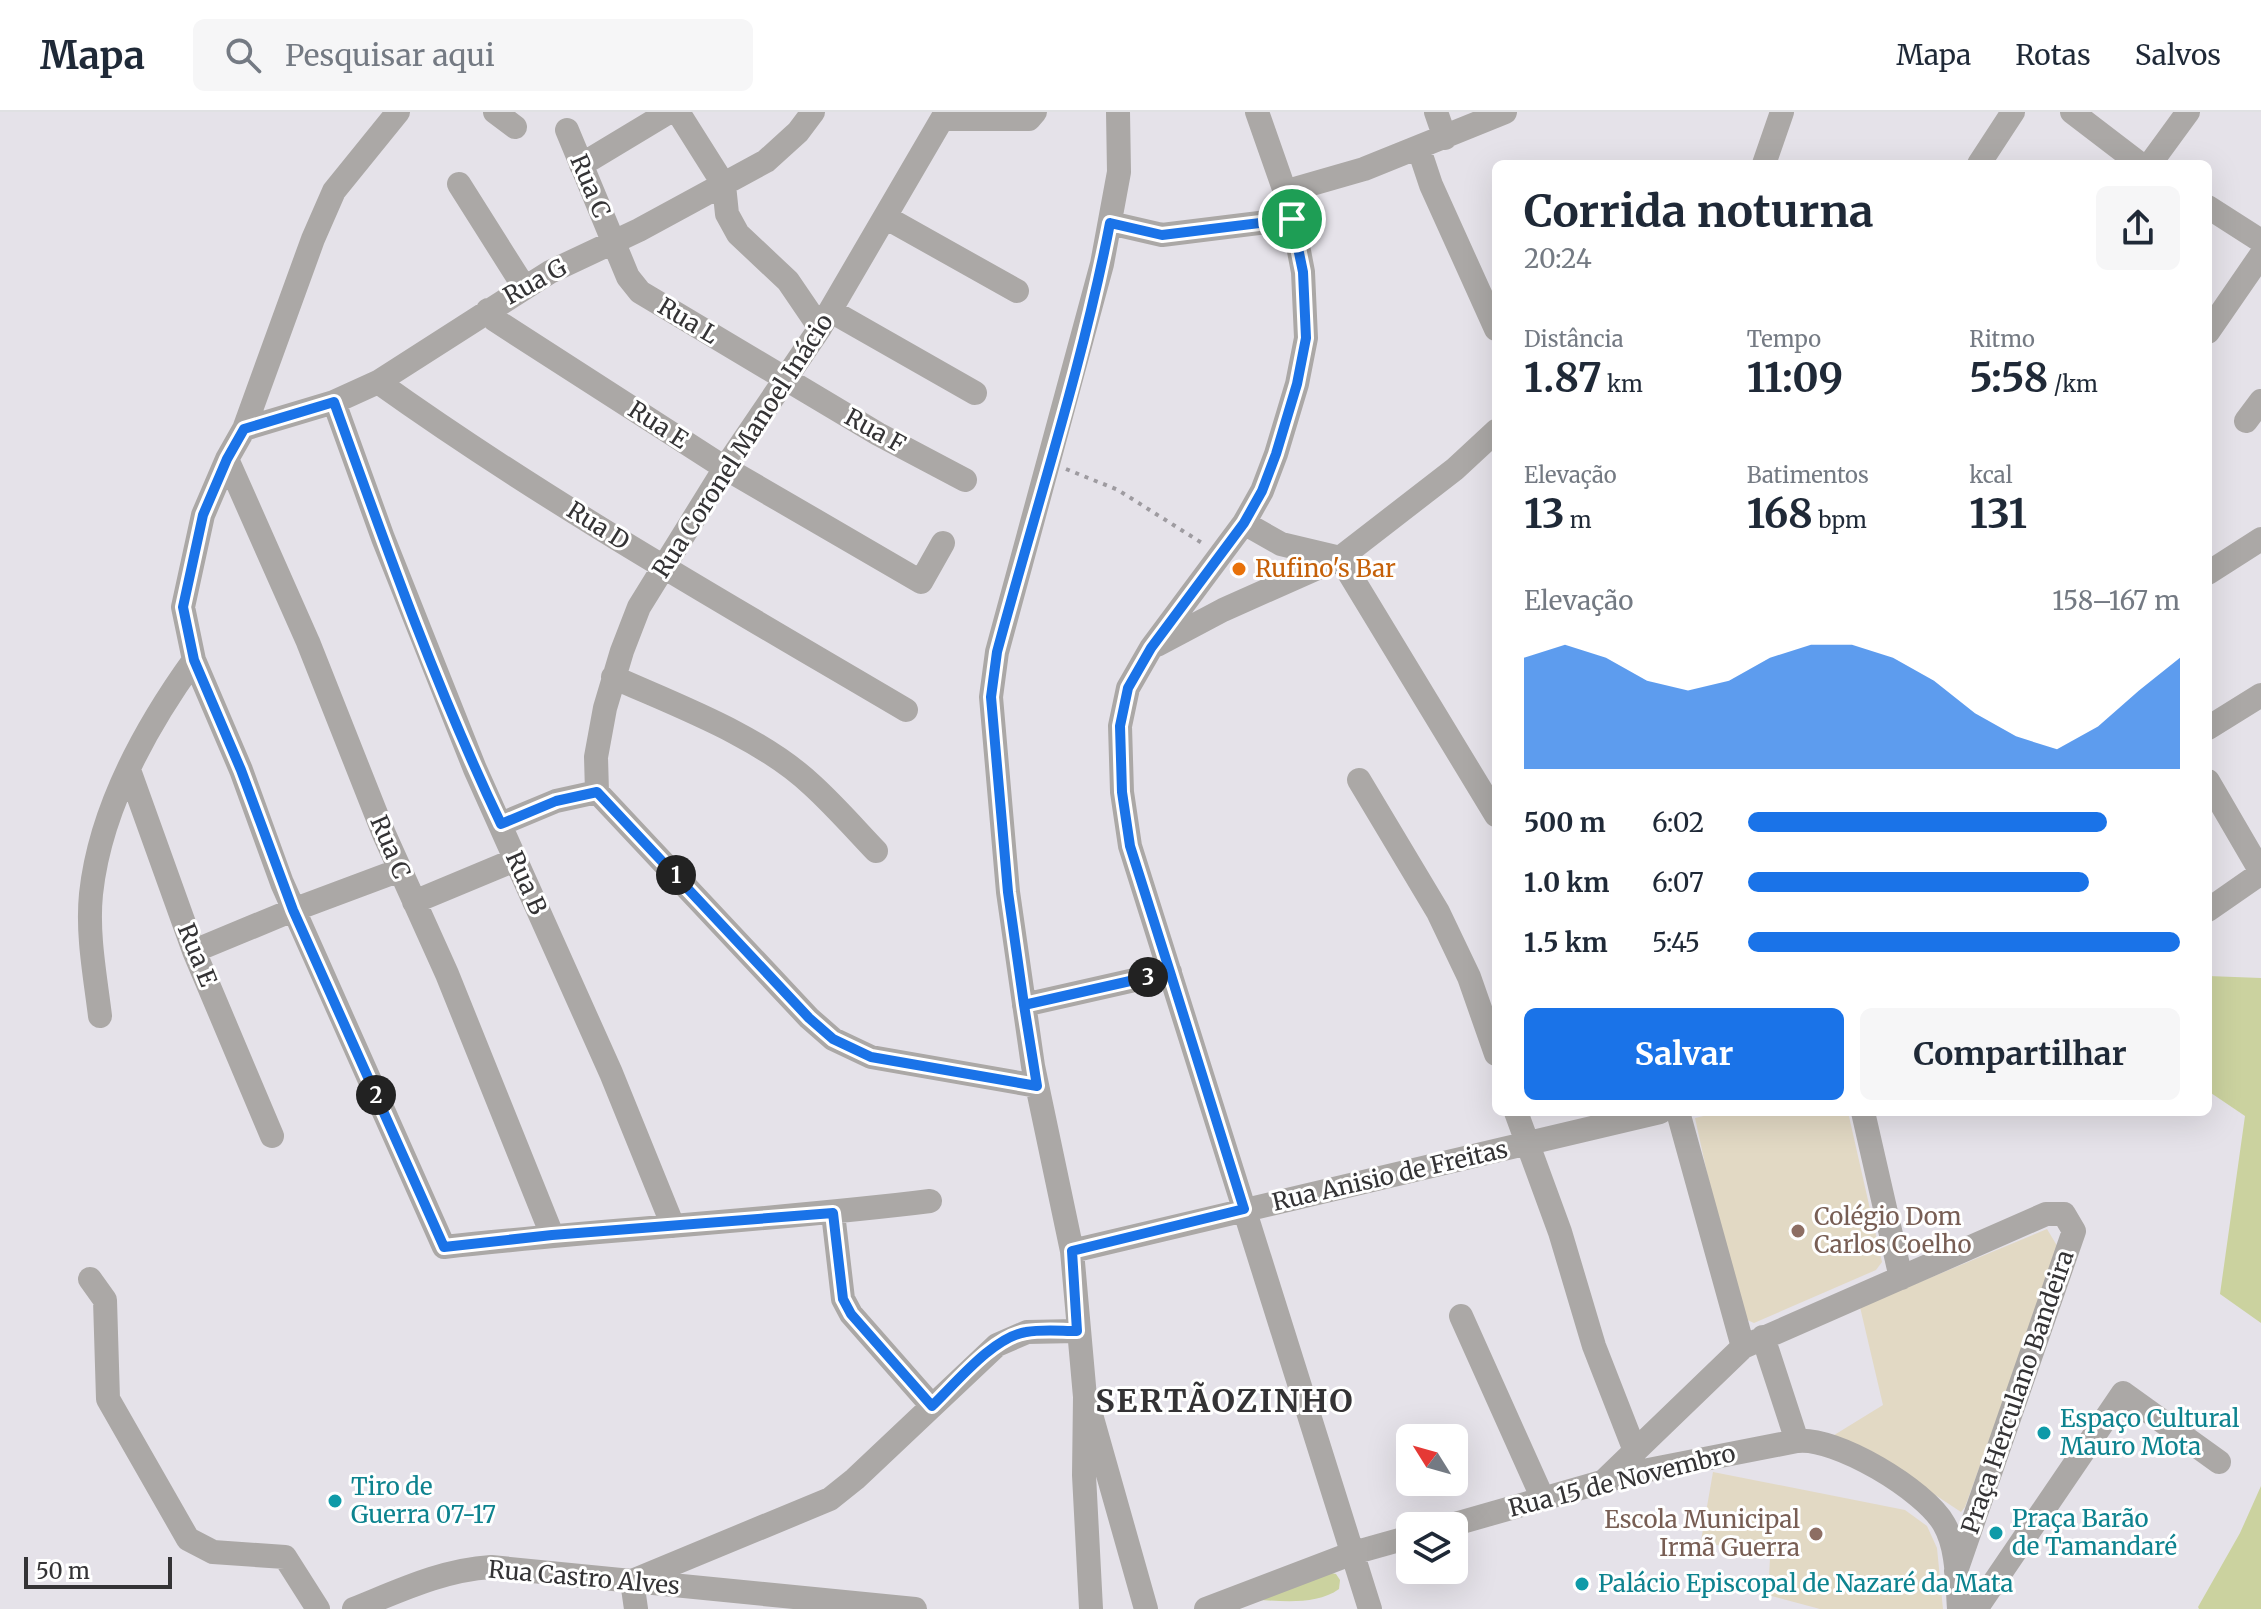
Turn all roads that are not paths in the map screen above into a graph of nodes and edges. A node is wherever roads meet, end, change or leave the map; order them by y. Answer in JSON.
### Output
{"nodes":[{"id":1,"x":398,"y":112,"type":"edge"},
{"id":2,"x":669,"y":112,"type":"edge"},
{"id":3,"x":678,"y":112,"type":"edge"},
{"id":4,"x":813,"y":112,"type":"edge"},
{"id":5,"x":1035,"y":112,"type":"edge"},
{"id":6,"x":1118,"y":112,"type":"edge"},
{"id":7,"x":1257,"y":112,"type":"edge"},
{"id":8,"x":1436,"y":112,"type":"edge"},
{"id":9,"x":1505,"y":112,"type":"edge"},
{"id":10,"x":1782,"y":112,"type":"edge"},
{"id":11,"x":2013,"y":112,"type":"edge"},
{"id":12,"x":2072,"y":112,"type":"edge"},
{"id":13,"x":2188,"y":112,"type":"edge"},
{"id":14,"x":567,"y":130,"type":"dead end"},
{"id":15,"x":1445,"y":138,"type":"junction"},
{"id":16,"x":1419,"y":149,"type":"junction"},
{"id":17,"x":1765,"y":160,"type":"edge"},
{"id":18,"x":1982,"y":160,"type":"edge"},
{"id":19,"x":2135,"y":160,"type":"edge"},
{"id":20,"x":2153,"y":160,"type":"edge"},
{"id":21,"x":581,"y":165,"type":"junction"},
{"id":22,"x":459,"y":184,"type":"dead end"},
{"id":23,"x":724,"y":185,"type":"junction"},
{"id":24,"x":1284,"y":192,"type":"junction"},
{"id":25,"x":2212,"y":210,"type":"edge"},
{"id":26,"x":885,"y":217,"type":"junction"},
{"id":27,"x":1292,"y":219,"type":"junction"},
{"id":28,"x":1110,"y":223,"type":"junction"},
{"id":29,"x":613,"y":241,"type":"junction"},
{"id":30,"x":2261,"y":241,"type":"edge"},
{"id":31,"x":2261,"y":255,"type":"edge"},
{"id":32,"x":524,"y":287,"type":"junction"},
{"id":33,"x":1017,"y":291,"type":"dead end"},
{"id":34,"x":488,"y":310,"type":"junction"},
{"id":35,"x":825,"y":319,"type":"junction"},
{"id":36,"x":1492,"y":320,"type":"edge"},
{"id":37,"x":2212,"y":326,"type":"edge"},
{"id":38,"x":786,"y":379,"type":"junction"},
{"id":39,"x":378,"y":382,"type":"junction"},
{"id":40,"x":975,"y":393,"type":"dead end"},
{"id":41,"x":2261,"y":401,"type":"edge"},
{"id":42,"x":334,"y":402,"type":"junction"},
{"id":43,"x":2246,"y":421,"type":"dead end"},
{"id":44,"x":244,"y":429,"type":"junction"},
{"id":45,"x":1492,"y":435,"type":"edge"},
{"id":46,"x":227,"y":459,"type":"junction"},
{"id":47,"x":725,"y":468,"type":"junction"},
{"id":48,"x":965,"y":480,"type":"dead end"},
{"id":49,"x":1244,"y":523,"type":"junction"},
{"id":50,"x":2261,"y":539,"type":"edge"},
{"id":51,"x":943,"y":543,"type":"dead end"},
{"id":52,"x":1340,"y":558,"type":"junction"},
{"id":53,"x":664,"y":567,"type":"junction"},
{"id":54,"x":2212,"y":570,"type":"edge"},
{"id":55,"x":1151,"y":648,"type":"junction"},
{"id":56,"x":194,"y":660,"type":"junction"},
{"id":57,"x":613,"y":677,"type":"junction"},
{"id":58,"x":2261,"y":695,"type":"edge"},
{"id":59,"x":906,"y":710,"type":"dead end"},
{"id":60,"x":2212,"y":726,"type":"edge"},
{"id":61,"x":129,"y":770,"type":"junction"},
{"id":62,"x":1359,"y":780,"type":"dead end"},
{"id":63,"x":2212,"y":788,"type":"edge"},
{"id":64,"x":597,"y":792,"type":"junction"},
{"id":65,"x":1492,"y":808,"type":"edge"},
{"id":66,"x":501,"y":824,"type":"junction"},
{"id":67,"x":876,"y":851,"type":"dead end"},
{"id":68,"x":515,"y":860,"type":"junction"},
{"id":69,"x":400,"y":870,"type":"junction"},
{"id":70,"x":2261,"y":872,"type":"edge"},
{"id":71,"x":414,"y":902,"type":"junction"},
{"id":72,"x":2212,"y":907,"type":"edge"},
{"id":73,"x":293,"y":910,"type":"junction"},
{"id":74,"x":194,"y":951,"type":"junction"},
{"id":75,"x":1170,"y":972,"type":"junction"},
{"id":76,"x":1024,"y":1005,"type":"junction"},
{"id":77,"x":100,"y":1016,"type":"dead end"},
{"id":78,"x":1492,"y":1043,"type":"edge"},
{"id":79,"x":1037,"y":1086,"type":"junction"},
{"id":80,"x":1517,"y":1116,"type":"edge"},
{"id":81,"x":1644,"y":1116,"type":"edge"},
{"id":82,"x":1679,"y":1116,"type":"edge"},
{"id":83,"x":1864,"y":1116,"type":"edge"},
{"id":84,"x":272,"y":1136,"type":"dead end"},
{"id":85,"x":1528,"y":1145,"type":"junction"},
{"id":86,"x":930,"y":1201,"type":"dead end"},
{"id":87,"x":1244,"y":1209,"type":"junction"},
{"id":88,"x":833,"y":1213,"type":"junction"},
{"id":89,"x":673,"y":1226,"type":"junction"},
{"id":90,"x":552,"y":1235,"type":"junction"},
{"id":91,"x":1072,"y":1251,"type":"junction"},
{"id":92,"x":1901,"y":1278,"type":"junction"},
{"id":93,"x":90,"y":1279,"type":"dead end"},
{"id":94,"x":1461,"y":1316,"type":"dead end"},
{"id":95,"x":1077,"y":1331,"type":"junction"},
{"id":96,"x":1753,"y":1342,"type":"junction"},
{"id":97,"x":1085,"y":1397,"type":"junction"},
{"id":98,"x":932,"y":1406,"type":"junction"},
{"id":99,"x":1797,"y":1441,"type":"junction"},
{"id":100,"x":1635,"y":1451,"type":"junction"},
{"id":101,"x":2219,"y":1462,"type":"dead end"},
{"id":102,"x":1604,"y":1481,"type":"junction"},
{"id":103,"x":1543,"y":1499,"type":"junction"},
{"id":104,"x":1468,"y":1520,"type":"edge"},
{"id":105,"x":1396,"y":1541,"type":"edge"},
{"id":106,"x":1353,"y":1553,"type":"junction"},
{"id":107,"x":1956,"y":1571,"type":"junction"},
{"id":108,"x":632,"y":1581,"type":"junction"},
{"id":109,"x":1362,"y":1608,"type":"edge"},
{"id":110,"x":318,"y":1609,"type":"edge"},
{"id":111,"x":354,"y":1609,"type":"edge"},
{"id":112,"x":636,"y":1609,"type":"edge"},
{"id":113,"x":915,"y":1609,"type":"edge"},
{"id":114,"x":1091,"y":1609,"type":"edge"},
{"id":115,"x":1146,"y":1609,"type":"edge"},
{"id":116,"x":1206,"y":1609,"type":"edge"},
{"id":117,"x":1959,"y":1609,"type":"edge"},
{"id":118,"x":1976,"y":1609,"type":"edge"}],
"edges":[{"from":1,"to":44,"type":"street"},
{"from":2,"to":21,"type":"street"},
{"from":3,"to":23,"type":"street"},
{"from":4,"to":23,"type":"street","name":"Rua G"},
{"from":5,"to":26,"type":"street","name":"Rua Coronel Manoel Inácio"},
{"from":6,"to":28,"type":"street"},
{"from":7,"to":24,"type":"street"},
{"from":8,"to":15,"type":"street"},
{"from":9,"to":15,"type":"street"},
{"from":10,"to":17,"type":"street"},
{"from":11,"to":18,"type":"street"},
{"from":12,"to":19,"type":"street"},
{"from":13,"to":20,"type":"street"},
{"from":14,"to":21,"type":"street","name":"Rua C"},
{"from":15,"to":16,"type":"street"},
{"from":16,"to":24,"type":"street"},
{"from":16,"to":36,"type":"street"},
{"from":21,"to":29,"type":"street","name":"Rua C"},
{"from":22,"to":32,"type":"street"},
{"from":23,"to":29,"type":"street","name":"Rua G"},
{"from":23,"to":35,"type":"street"},
{"from":24,"to":27,"type":"street"},
{"from":25,"to":30,"type":"street"},
{"from":26,"to":33,"type":"street"},
{"from":26,"to":35,"type":"street","name":"Rua Coronel Manoel Inácio"},
{"from":27,"to":28,"type":"street"},
{"from":27,"to":49,"type":"street"},
{"from":28,"to":76,"type":"street"},
{"from":29,"to":32,"type":"street","name":"Rua G"},
{"from":29,"to":38,"type":"street","name":"Rua L"},
{"from":31,"to":37,"type":"street"},
{"from":32,"to":34,"type":"street","name":"Rua G"},
{"from":34,"to":39,"type":"street","name":"Rua G"},
{"from":34,"to":47,"type":"street","name":"Rua E"},
{"from":35,"to":38,"type":"street","name":"Rua Coronel Manoel Inácio"},
{"from":35,"to":40,"type":"street"},
{"from":38,"to":47,"type":"street","name":"Rua Coronel Manoel Inácio"},
{"from":38,"to":48,"type":"street","name":"Rua F"},
{"from":39,"to":42,"type":"street","name":"Rua G"},
{"from":39,"to":53,"type":"street","name":"Rua D"},
{"from":41,"to":43,"type":"street"},
{"from":42,"to":44,"type":"street","name":"Rua G"},
{"from":42,"to":66,"type":"street","name":"Rua B"},
{"from":44,"to":46,"type":"street"},
{"from":45,"to":52,"type":"street"},
{"from":46,"to":56,"type":"street"},
{"from":46,"to":69,"type":"street","name":"Rua C"},
{"from":47,"to":51,"type":"street","name":"Rua E"},
{"from":47,"to":53,"type":"street","name":"Rua Coronel Manoel Inácio"},
{"from":49,"to":52,"type":"street"},
{"from":49,"to":55,"type":"street"},
{"from":50,"to":54,"type":"street"},
{"from":52,"to":55,"type":"street"},
{"from":52,"to":65,"type":"street"},
{"from":53,"to":57,"type":"street","name":"Rua Coronel Manoel Inácio"},
{"from":53,"to":59,"type":"street","name":"Rua D"},
{"from":55,"to":75,"type":"street"},
{"from":56,"to":61,"type":"street"},
{"from":56,"to":73,"type":"street"},
{"from":57,"to":64,"type":"street","name":"Rua Coronel Manoel Inácio"},
{"from":57,"to":67,"type":"street"},
{"from":58,"to":60,"type":"street"},
{"from":61,"to":74,"type":"street","name":"Rua E"},
{"from":61,"to":77,"type":"street"},
{"from":62,"to":78,"type":"street"},
{"from":63,"to":70,"type":"street"},
{"from":64,"to":66,"type":"street"},
{"from":64,"to":79,"type":"street"},
{"from":66,"to":68,"type":"street","name":"Rua B"},
{"from":68,"to":71,"type":"street"},
{"from":68,"to":89,"type":"street","name":"Rua B"},
{"from":69,"to":71,"type":"street","name":"Rua C"},
{"from":69,"to":73,"type":"street"},
{"from":70,"to":72,"type":"street"},
{"from":71,"to":90,"type":"street","name":"Rua C"},
{"from":73,"to":74,"type":"street"},
{"from":73,"to":90,"type":"street"},
{"from":74,"to":84,"type":"street","name":"Rua E"},
{"from":75,"to":76,"type":"street"},
{"from":75,"to":87,"type":"street"},
{"from":76,"to":79,"type":"street"},
{"from":79,"to":91,"type":"street"},
{"from":80,"to":85,"type":"street"},
{"from":81,"to":85,"type":"street","name":"Rua Anisio de Freitas"},
{"from":82,"to":96,"type":"street"},
{"from":83,"to":92,"type":"street"},
{"from":85,"to":87,"type":"street","name":"Rua Anisio de Freitas"},
{"from":85,"to":100,"type":"street"},
{"from":86,"to":88,"type":"street"},
{"from":87,"to":91,"type":"street","name":"Rua Anisio de Freitas"},
{"from":87,"to":106,"type":"street"},
{"from":88,"to":89,"type":"street"},
{"from":88,"to":98,"type":"street"},
{"from":89,"to":90,"type":"street"},
{"from":91,"to":95,"type":"street"},
{"from":92,"to":96,"type":"street"},
{"from":92,"to":107,"type":"street","name":"Praça Herculano Bandeira"},
{"from":93,"to":110,"type":"street"},
{"from":94,"to":103,"type":"street"},
{"from":95,"to":97,"type":"street"},
{"from":95,"to":98,"type":"street"},
{"from":96,"to":99,"type":"street"},
{"from":96,"to":100,"type":"street"},
{"from":97,"to":114,"type":"street"},
{"from":97,"to":115,"type":"street"},
{"from":98,"to":108,"type":"street"},
{"from":99,"to":102,"type":"street","name":"Rua 15 de Novembro"},
{"from":99,"to":107,"type":"street"},
{"from":100,"to":102,"type":"street"},
{"from":101,"to":118,"type":"street"},
{"from":102,"to":103,"type":"street","name":"Rua 15 de Novembro"},
{"from":103,"to":104,"type":"street","name":"Rua 15 de Novembro"},
{"from":105,"to":106,"type":"street"},
{"from":106,"to":109,"type":"street"},
{"from":106,"to":116,"type":"street"},
{"from":107,"to":117,"type":"street"},
{"from":108,"to":111,"type":"street","name":"Rua Castro Alves"},
{"from":108,"to":112,"type":"street"},
{"from":108,"to":113,"type":"street","name":"Rua Castro Alves"}]}
